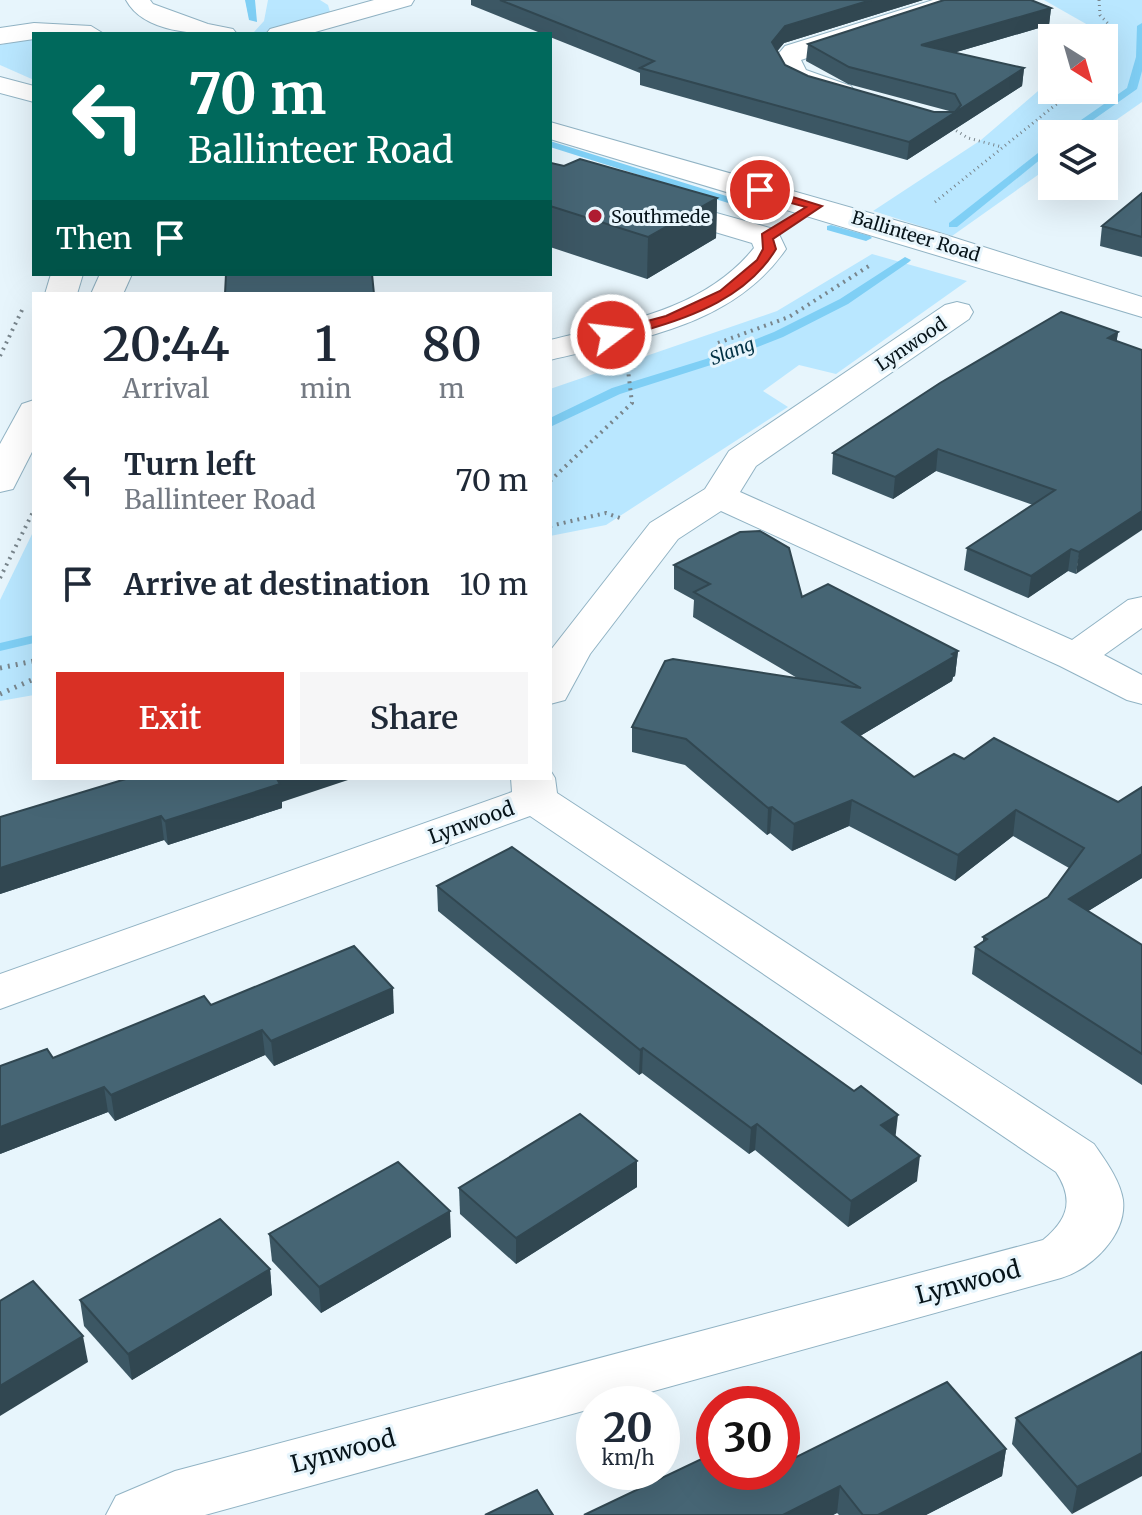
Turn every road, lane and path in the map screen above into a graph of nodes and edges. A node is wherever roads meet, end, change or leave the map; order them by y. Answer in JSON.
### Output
{"nodes":[{"id":1,"x":138,"y":0,"type":"edge"},
{"id":2,"x":402,"y":0,"type":"edge"},
{"id":3,"x":959,"y":0,"type":"edge"},
{"id":4,"x":1099,"y":0,"type":"edge"},
{"id":5,"x":356,"y":6,"type":"edge"},
{"id":6,"x":46,"y":8,"type":"dead end"},
{"id":7,"x":1108,"y":24,"type":"edge"},
{"id":8,"x":3,"y":26,"type":"edge"},
{"id":9,"x":392,"y":31,"type":"dead end"},
{"id":10,"x":84,"y":32,"type":"edge"},
{"id":11,"x":210,"y":32,"type":"edge"},
{"id":12,"x":284,"y":32,"type":"edge"},
{"id":13,"x":0,"y":85,"type":"edge"},
{"id":14,"x":32,"y":93,"type":"edge"},
{"id":15,"x":866,"y":100,"type":"edge"},
{"id":16,"x":1057,"y":104,"type":"edge"},
{"id":17,"x":943,"y":121,"type":"edge"},
{"id":18,"x":552,"y":131,"type":"edge"},
{"id":19,"x":1003,"y":148,"type":"junction"},
{"id":20,"x":629,"y":197,"type":"edge"},
{"id":21,"x":816,"y":206,"type":"junction"},
{"id":22,"x":766,"y":237,"type":"junction"},
{"id":23,"x":924,"y":239,"type":"junction"},
{"id":24,"x":25,"y":300,"type":"dead end"},
{"id":25,"x":1142,"y":307,"type":"edge"},
{"id":26,"x":957,"y":312,"type":"dead end"},
{"id":27,"x":718,"y":343,"type":"dead end"},
{"id":28,"x":552,"y":349,"type":"edge"},
{"id":29,"x":0,"y":356,"type":"edge"},
{"id":30,"x":627,"y":372,"type":"dead end"},
{"id":31,"x":32,"y":415,"type":"edge"},
{"id":32,"x":552,"y":479,"type":"edge"},
{"id":33,"x":0,"y":481,"type":"edge"},
{"id":34,"x":719,"y":496,"type":"junction"},
{"id":35,"x":32,"y":514,"type":"edge"},
{"id":36,"x":625,"y":519,"type":"dead end"},
{"id":37,"x":552,"y":526,"type":"edge"},
{"id":38,"x":0,"y":578,"type":"edge"},
{"id":39,"x":1142,"y":609,"type":"edge"},
{"id":40,"x":1075,"y":657,"type":"junction"},
{"id":41,"x":32,"y":661,"type":"edge"},
{"id":42,"x":0,"y":668,"type":"edge"},
{"id":43,"x":32,"y":680,"type":"edge"},
{"id":44,"x":552,"y":687,"type":"edge"},
{"id":45,"x":1142,"y":691,"type":"edge"},
{"id":46,"x":0,"y":694,"type":"edge"},
{"id":47,"x":534,"y":788,"type":"edge"},
{"id":48,"x":0,"y":992,"type":"edge"},
{"id":49,"x":138,"y":1515,"type":"edge"}],
"edges":[{"from":1,"to":11,"type":"street"},
{"from":2,"to":5,"type":"street"},
{"from":3,"to":15,"type":"street"},
{"from":4,"to":7,"type":"path"},
{"from":5,"to":9,"type":"street"},
{"from":5,"to":12,"type":"street"},
{"from":6,"to":10,"type":"street"},
{"from":8,"to":10,"type":"street"},
{"from":13,"to":14,"type":"street"},
{"from":16,"to":19,"type":"path"},
{"from":17,"to":19,"type":"path"},
{"from":18,"to":21,"type":"street","name":"Ballinteer Road"},
{"from":19,"to":23,"type":"path"},
{"from":20,"to":22,"type":"street"},
{"from":21,"to":22,"type":"street"},
{"from":21,"to":23,"type":"street","name":"Ballinteer Road"},
{"from":22,"to":28,"type":"street"},
{"from":23,"to":25,"type":"street","name":"Ballinteer Road"},
{"from":23,"to":27,"type":"path"},
{"from":24,"to":29,"type":"path"},
{"from":26,"to":34,"type":"street","name":"Lynwood"},
{"from":30,"to":32,"type":"path"},
{"from":31,"to":33,"type":"street"},
{"from":34,"to":40,"type":"street"},
{"from":34,"to":44,"type":"street","name":"Lynwood"},
{"from":35,"to":38,"type":"path"},
{"from":36,"to":37,"type":"path"},
{"from":39,"to":40,"type":"street"},
{"from":40,"to":45,"type":"street"},
{"from":41,"to":42,"type":"path"},
{"from":43,"to":46,"type":"path"},
{"from":47,"to":48,"type":"street","name":"Lynwood"},
{"from":47,"to":49,"type":"street","name":"Lynwood"}]}
